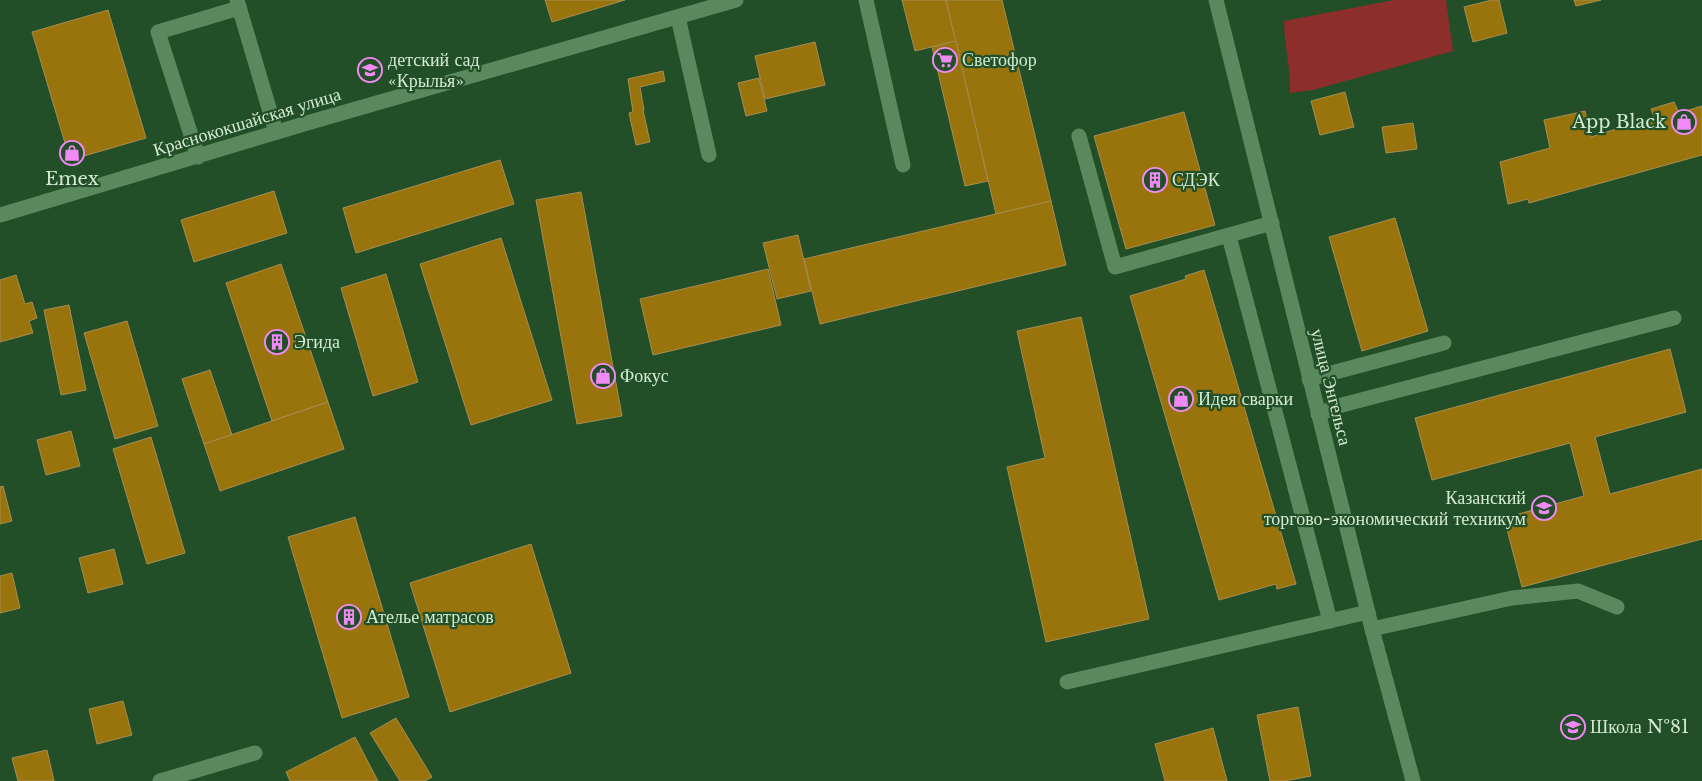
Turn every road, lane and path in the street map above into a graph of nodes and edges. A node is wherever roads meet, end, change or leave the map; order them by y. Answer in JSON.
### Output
{"nodes":[{"id":1,"x":736,"y":0,"type":"edge"},
{"id":2,"x":866,"y":0,"type":"edge"},
{"id":3,"x":1216,"y":0,"type":"edge"},
{"id":4,"x":238,"y":4,"type":"edge"},
{"id":5,"x":678,"y":17,"type":"junction"},
{"id":6,"x":276,"y":132,"type":"junction"},
{"id":7,"x":1079,"y":136,"type":"dead end"},
{"id":8,"x":709,"y":155,"type":"dead end"},
{"id":9,"x":198,"y":157,"type":"junction"},
{"id":10,"x":903,"y":165,"type":"dead end"},
{"id":11,"x":0,"y":215,"type":"edge"},
{"id":12,"x":1272,"y":223,"type":"junction"},
{"id":13,"x":1230,"y":236,"type":"junction"},
{"id":14,"x":1674,"y":318,"type":"dead end"},
{"id":15,"x":1444,"y":343,"type":"dead end"},
{"id":16,"x":1310,"y":379,"type":"junction"},
{"id":17,"x":1318,"y":414,"type":"junction"},
{"id":18,"x":1617,"y":607,"type":"dead end"},
{"id":19,"x":1368,"y":612,"type":"junction"},
{"id":20,"x":1330,"y":621,"type":"junction"},
{"id":21,"x":1372,"y":629,"type":"junction"},
{"id":22,"x":1067,"y":682,"type":"dead end"},
{"id":23,"x":255,"y":753,"type":"dead end"},
{"id":24,"x":160,"y":781,"type":"edge"},
{"id":25,"x":1414,"y":781,"type":"edge"}],
"edges":[{"from":1,"to":5,"type":"street","name":"Краснококшайская улица"},
{"from":2,"to":10,"type":"street"},
{"from":3,"to":12,"type":"street","name":"улица Энгельса"},
{"from":4,"to":6,"type":"street"},
{"from":4,"to":9,"type":"street"},
{"from":5,"to":6,"type":"street","name":"Краснококшайская улица"},
{"from":5,"to":8,"type":"street"},
{"from":6,"to":9,"type":"street","name":"Краснококшайская улица"},
{"from":7,"to":13,"type":"street"},
{"from":9,"to":11,"type":"street","name":"Краснококшайская улица"},
{"from":12,"to":13,"type":"street"},
{"from":12,"to":16,"type":"street","name":"улица Энгельса"},
{"from":13,"to":20,"type":"street"},
{"from":14,"to":17,"type":"street"},
{"from":15,"to":16,"type":"street"},
{"from":16,"to":17,"type":"street","name":"улица Энгельса"},
{"from":17,"to":19,"type":"street","name":"улица Энгельса"},
{"from":18,"to":21,"type":"street"},
{"from":19,"to":20,"type":"street"},
{"from":19,"to":21,"type":"street","name":"улица Энгельса"},
{"from":20,"to":22,"type":"street"},
{"from":21,"to":25,"type":"street","name":"улица Энгельса"},
{"from":23,"to":24,"type":"street"}]}
